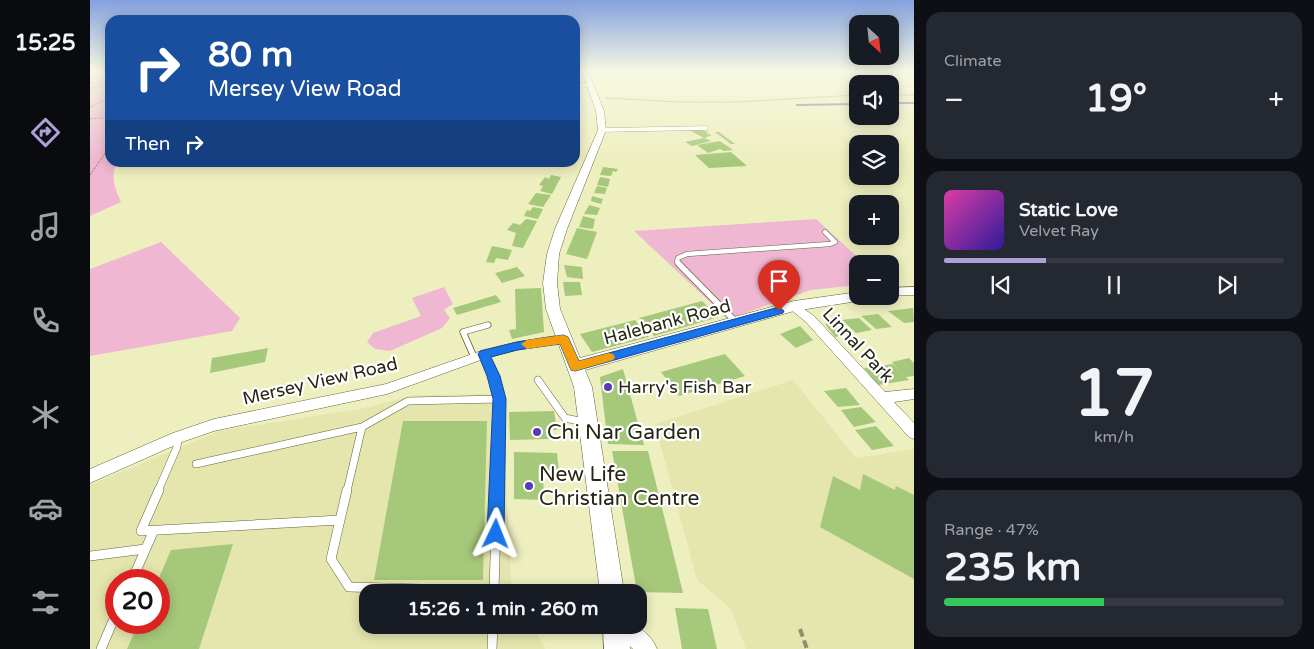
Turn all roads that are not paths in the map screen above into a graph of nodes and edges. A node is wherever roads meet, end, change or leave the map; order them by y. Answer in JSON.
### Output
{"nodes":[{"id":1,"x":596,"y":101,"type":"edge"},
{"id":2,"x":706,"y":128,"type":"dead end"},
{"id":3,"x":602,"y":130,"type":"junction"},
{"id":4,"x":825,"y":232,"type":"dead end"},
{"id":5,"x":914,"y":291,"type":"edge"},
{"id":6,"x":899,"y":292,"type":"edge"},
{"id":7,"x":849,"y":297,"type":"edge"},
{"id":8,"x":794,"y":306,"type":"junction"},
{"id":9,"x":737,"y":323,"type":"junction"},
{"id":10,"x":488,"y":325,"type":"dead end"},
{"id":11,"x":563,"y":340,"type":"junction"},
{"id":12,"x":479,"y":356,"type":"junction"},
{"id":13,"x":575,"y":366,"type":"junction"},
{"id":14,"x":538,"y":380,"type":"dead end"},
{"id":15,"x":914,"y":394,"type":"edge"},
{"id":16,"x":883,"y":398,"type":"junction"},
{"id":17,"x":500,"y":399,"type":"junction"},
{"id":18,"x":588,"y":423,"type":"junction"},
{"id":19,"x":362,"y":427,"type":"junction"},
{"id":20,"x":914,"y":432,"type":"edge"},
{"id":21,"x":178,"y":437,"type":"junction"},
{"id":22,"x":196,"y":464,"type":"dead end"},
{"id":23,"x":90,"y":476,"type":"edge"},
{"id":24,"x":340,"y":520,"type":"junction"},
{"id":25,"x":154,"y":530,"type":"junction"},
{"id":26,"x":145,"y":549,"type":"junction"},
{"id":27,"x":90,"y":556,"type":"edge"},
{"id":28,"x":137,"y":569,"type":"edge"},
{"id":29,"x":494,"y":584,"type":"edge"},
{"id":30,"x":611,"y":584,"type":"edge"},
{"id":31,"x":359,"y":587,"type":"edge"},
{"id":32,"x":107,"y":634,"type":"edge"},
{"id":33,"x":493,"y":634,"type":"edge"},
{"id":34,"x":631,"y":634,"type":"edge"},
{"id":35,"x":101,"y":649,"type":"edge"},
{"id":36,"x":492,"y":649,"type":"edge"},
{"id":37,"x":646,"y":649,"type":"edge"}],
"edges":[{"from":1,"to":3,"type":"street"},
{"from":2,"to":3,"type":"lane"},
{"from":3,"to":11,"type":"street"},
{"from":4,"to":9,"type":"lane"},
{"from":5,"to":6,"type":"street"},
{"from":7,"to":8,"type":"street","name":"Halebank Road"},
{"from":8,"to":9,"type":"street","name":"Halebank Road"},
{"from":8,"to":16,"type":"street","name":"Linnal Park"},
{"from":9,"to":13,"type":"street","name":"Halebank Road"},
{"from":10,"to":12,"type":"lane"},
{"from":11,"to":12,"type":"street","name":"Mersey View Road"},
{"from":11,"to":13,"type":"street"},
{"from":12,"to":17,"type":"lane"},
{"from":12,"to":21,"type":"street","name":"Mersey View Road"},
{"from":13,"to":18,"type":"street"},
{"from":14,"to":18,"type":"lane"},
{"from":15,"to":16,"type":"street"},
{"from":16,"to":20,"type":"street","name":"Linnal Park"},
{"from":17,"to":19,"type":"lane"},
{"from":17,"to":29,"type":"lane"},
{"from":18,"to":30,"type":"street"},
{"from":19,"to":22,"type":"lane"},
{"from":19,"to":24,"type":"lane"},
{"from":21,"to":23,"type":"street","name":"Mersey View Road"},
{"from":21,"to":25,"type":"lane"},
{"from":24,"to":25,"type":"lane"},
{"from":24,"to":31,"type":"lane"},
{"from":25,"to":26,"type":"lane"},
{"from":26,"to":27,"type":"lane"},
{"from":26,"to":28,"type":"lane"},
{"from":32,"to":35,"type":"lane"},
{"from":33,"to":36,"type":"lane"},
{"from":34,"to":37,"type":"street"}]}
